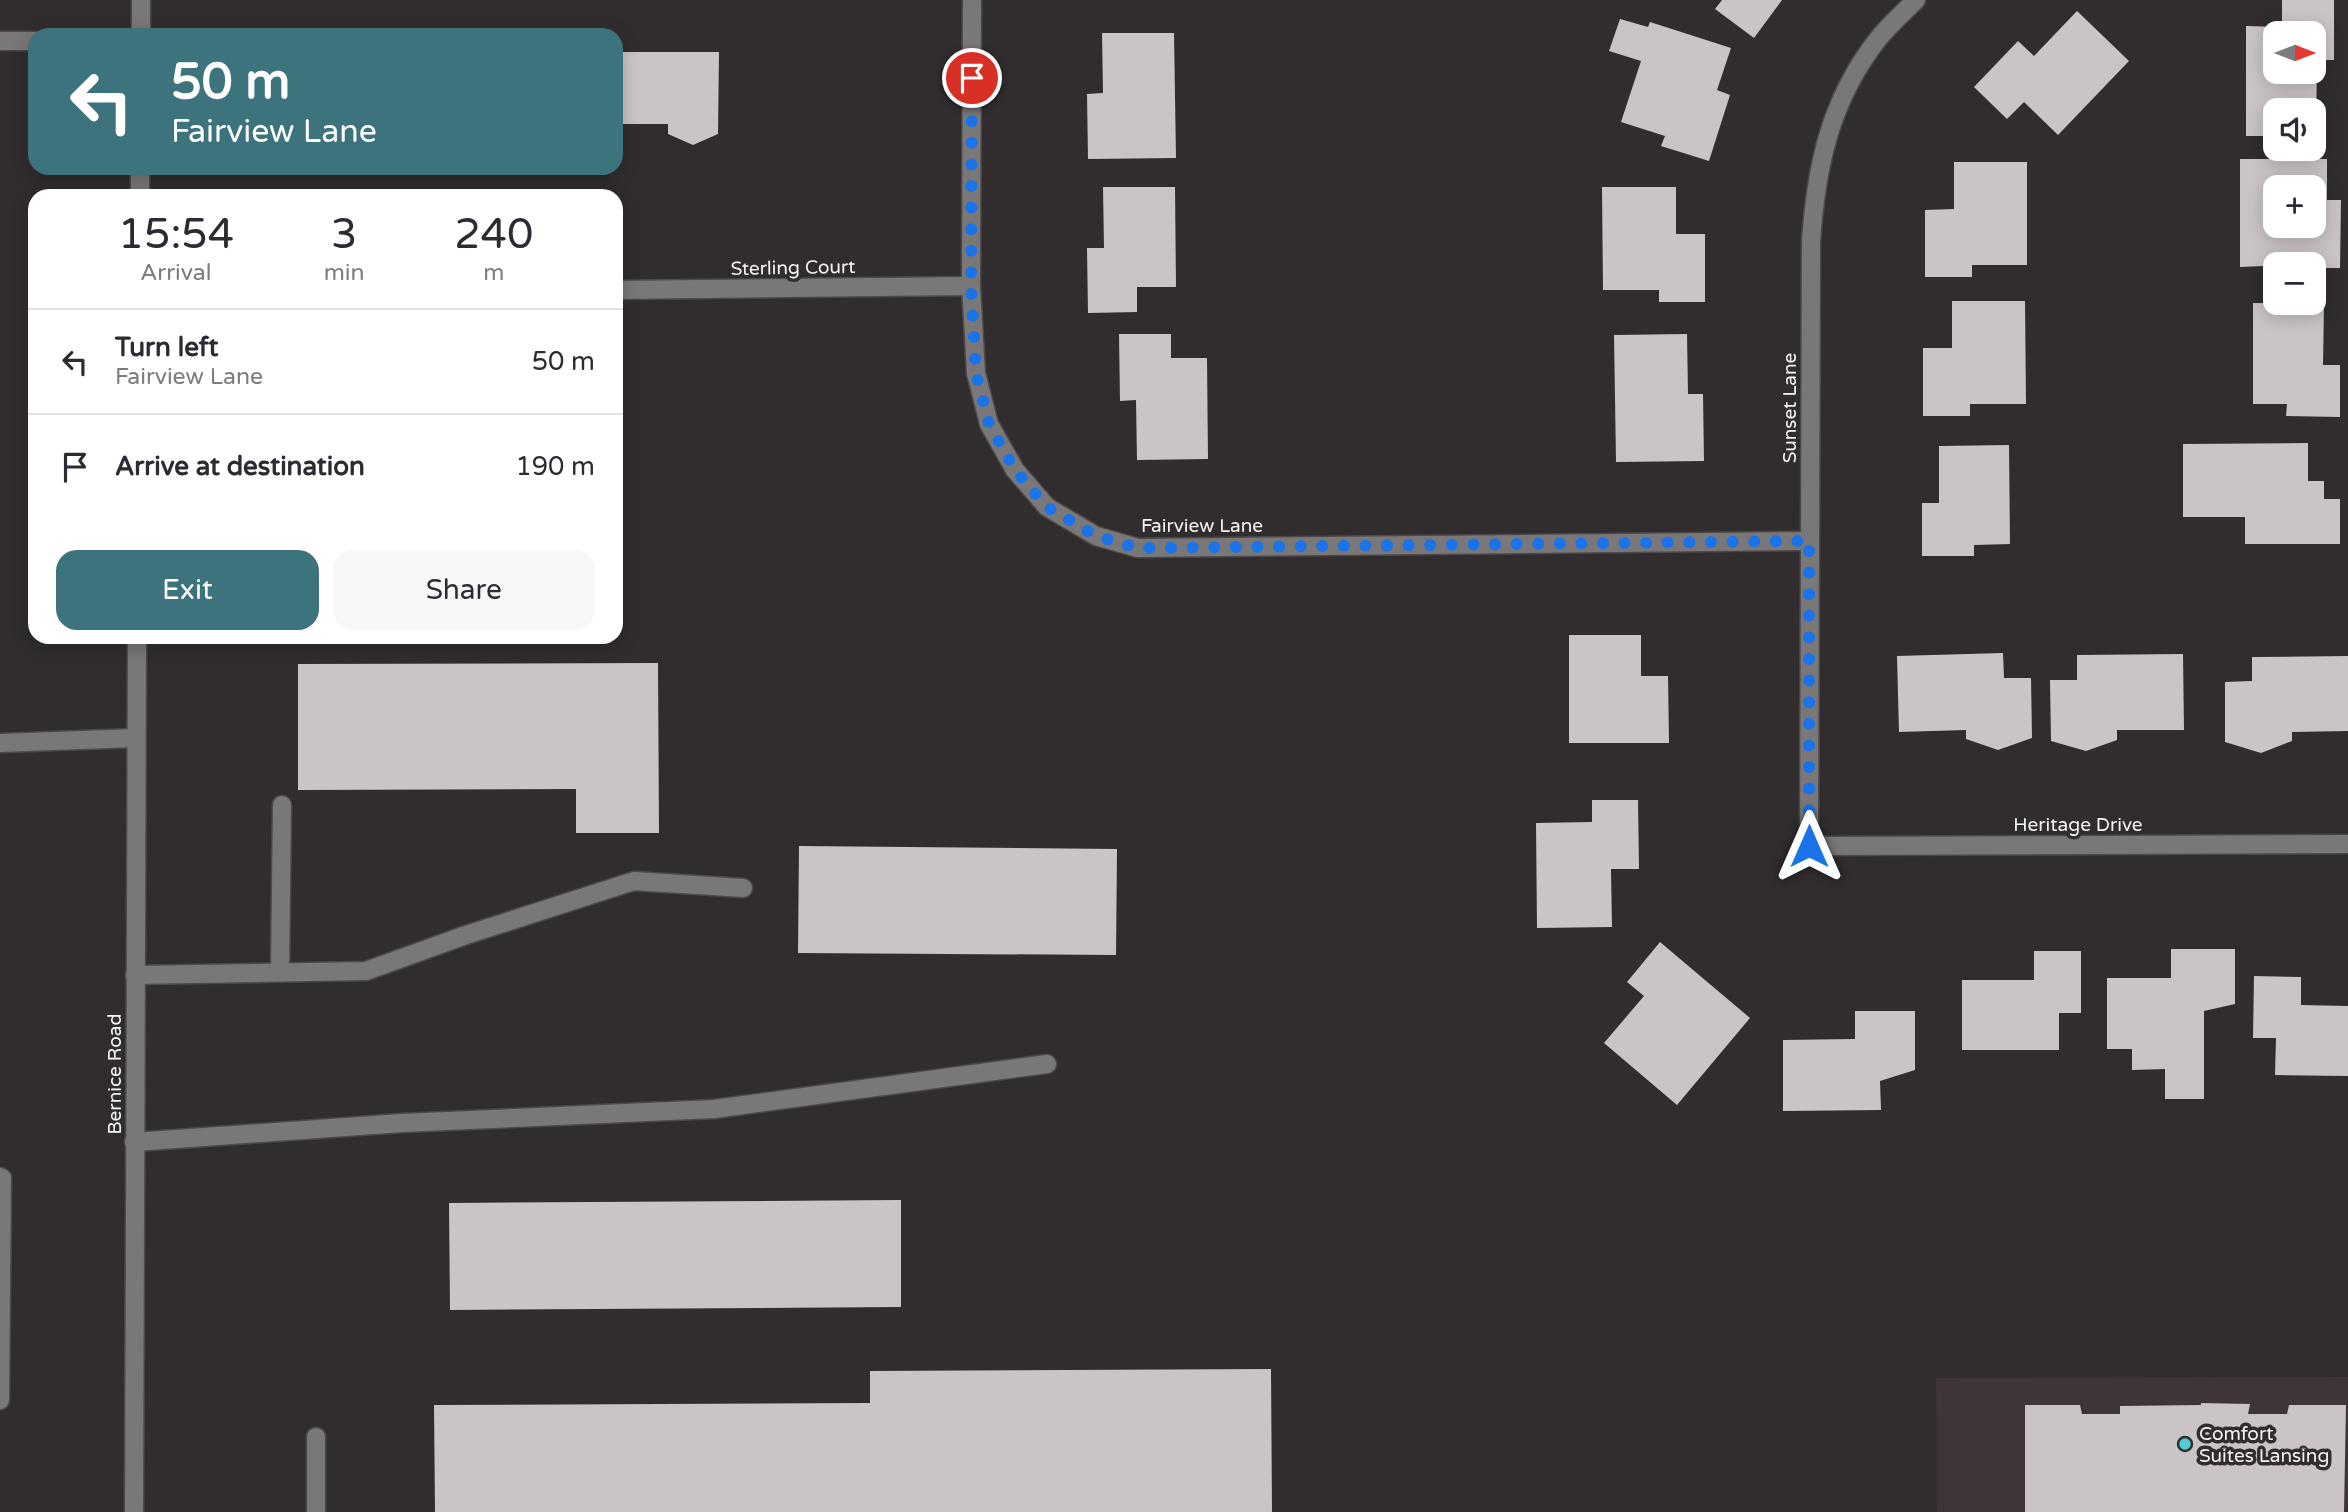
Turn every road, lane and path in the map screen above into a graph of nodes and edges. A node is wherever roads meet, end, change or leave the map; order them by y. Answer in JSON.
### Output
{"nodes":[{"id":1,"x":141,"y":0,"type":"edge"},
{"id":2,"x":972,"y":0,"type":"edge"},
{"id":3,"x":1916,"y":0,"type":"edge"},
{"id":4,"x":141,"y":28,"type":"edge"},
{"id":5,"x":0,"y":41,"type":"edge"},
{"id":6,"x":28,"y":41,"type":"edge"},
{"id":7,"x":971,"y":286,"type":"junction"},
{"id":8,"x":623,"y":290,"type":"edge"},
{"id":9,"x":1809,"y":541,"type":"junction"},
{"id":10,"x":137,"y":644,"type":"edge"},
{"id":11,"x":136,"y":738,"type":"junction"},
{"id":12,"x":0,"y":743,"type":"edge"},
{"id":13,"x":282,"y":805,"type":"dead end"},
{"id":14,"x":2348,"y":844,"type":"edge"},
{"id":15,"x":1809,"y":846,"type":"joint"},
{"id":16,"x":743,"y":888,"type":"dead end"},
{"id":17,"x":280,"y":972,"type":"junction"},
{"id":18,"x":135,"y":975,"type":"junction"},
{"id":19,"x":1047,"y":1064,"type":"dead end"},
{"id":20,"x":134,"y":1142,"type":"junction"},
{"id":21,"x":0,"y":1177,"type":"edge"},
{"id":22,"x":0,"y":1400,"type":"edge"},
{"id":23,"x":316,"y":1437,"type":"dead end"},
{"id":24,"x":134,"y":1512,"type":"edge"},
{"id":25,"x":316,"y":1512,"type":"edge"}],
"edges":[{"from":1,"to":4,"type":"street"},
{"from":2,"to":7,"type":"street","name":"Fairview Lane"},
{"from":3,"to":9,"type":"street","name":"Sunset Lane"},
{"from":5,"to":6,"type":"street"},
{"from":7,"to":8,"type":"street","name":"Sterling Court"},
{"from":7,"to":9,"type":"street","name":"Fairview Lane"},
{"from":9,"to":15,"type":"street","name":"Sunset Lane"},
{"from":10,"to":11,"type":"street","name":"Bernice Road"},
{"from":11,"to":12,"type":"street"},
{"from":11,"to":18,"type":"street","name":"Bernice Road"},
{"from":13,"to":17,"type":"street"},
{"from":14,"to":15,"type":"street","name":"Heritage Drive"},
{"from":16,"to":17,"type":"street"},
{"from":17,"to":18,"type":"street"},
{"from":18,"to":20,"type":"street","name":"Bernice Road"},
{"from":19,"to":20,"type":"street"},
{"from":20,"to":24,"type":"street","name":"Bernice Road"},
{"from":21,"to":22,"type":"street"},
{"from":23,"to":25,"type":"street"}]}
